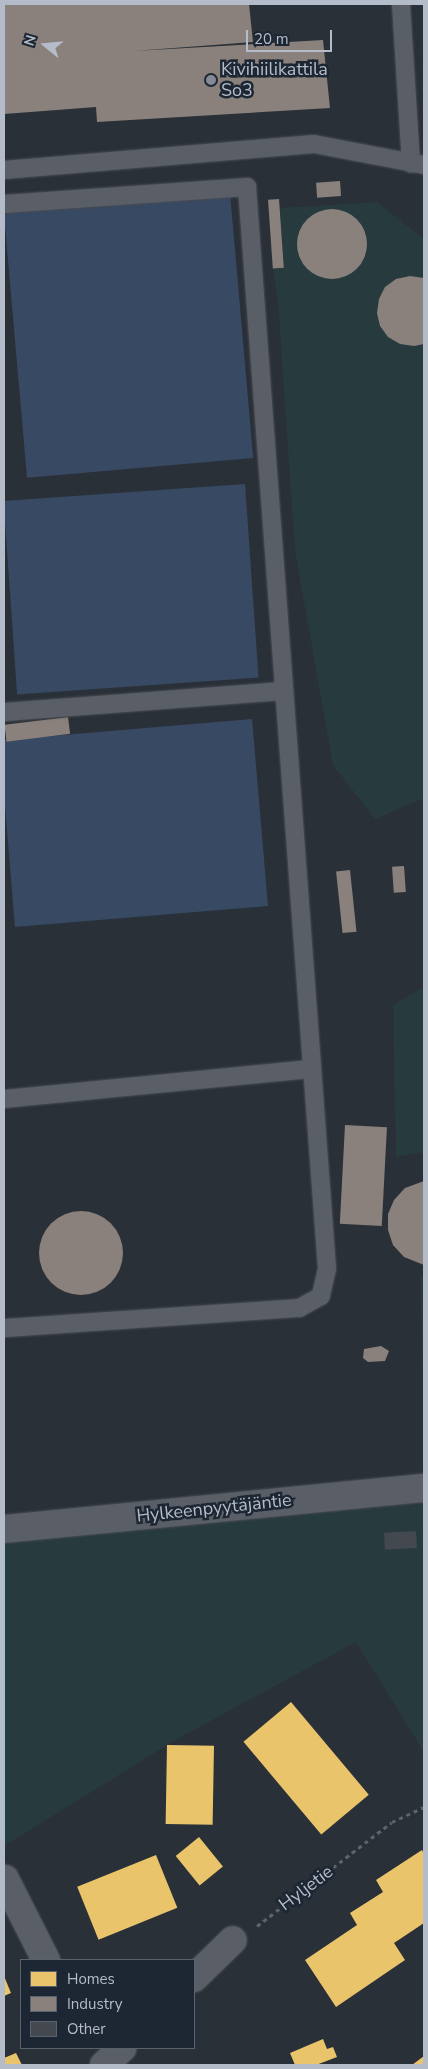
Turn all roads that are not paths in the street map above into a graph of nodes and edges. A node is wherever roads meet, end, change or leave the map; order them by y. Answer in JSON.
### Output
{"nodes":[{"id":1,"x":401,"y":4,"type":"edge"},
{"id":2,"x":418,"y":164,"type":"edge"},
{"id":3,"x":4,"y":170,"type":"edge"},
{"id":4,"x":4,"y":204,"type":"edge"},
{"id":5,"x":284,"y":691,"type":"junction"},
{"id":6,"x":4,"y":712,"type":"edge"},
{"id":7,"x":312,"y":1069,"type":"junction"},
{"id":8,"x":4,"y":1099,"type":"edge"},
{"id":9,"x":4,"y":1328,"type":"edge"},
{"id":10,"x":424,"y":1488,"type":"edge"},
{"id":11,"x":4,"y":1528,"type":"edge"},
{"id":12,"x":5,"y":1879,"type":"dead end"},
{"id":13,"x":233,"y":1940,"type":"road end"},
{"id":14,"x":45,"y":1959,"type":"edge"},
{"id":15,"x":195,"y":1977,"type":"edge"},
{"id":16,"x":91,"y":2049,"type":"edge"},
{"id":17,"x":121,"y":2049,"type":"edge"},
{"id":18,"x":99,"y":2065,"type":"edge"},
{"id":19,"x":104,"y":2065,"type":"edge"}],
"edges":[{"from":1,"to":2,"type":"lane"},
{"from":2,"to":3,"type":"lane"},
{"from":4,"to":5,"type":"lane"},
{"from":5,"to":6,"type":"lane"},
{"from":5,"to":7,"type":"lane"},
{"from":7,"to":8,"type":"lane"},
{"from":7,"to":9,"type":"lane"},
{"from":10,"to":11,"type":"street","name":"Hylkeenpyytäjäntie"},
{"from":12,"to":14,"type":"street"},
{"from":13,"to":15,"type":"street"},
{"from":16,"to":18,"type":"street"},
{"from":17,"to":19,"type":"street"}]}
